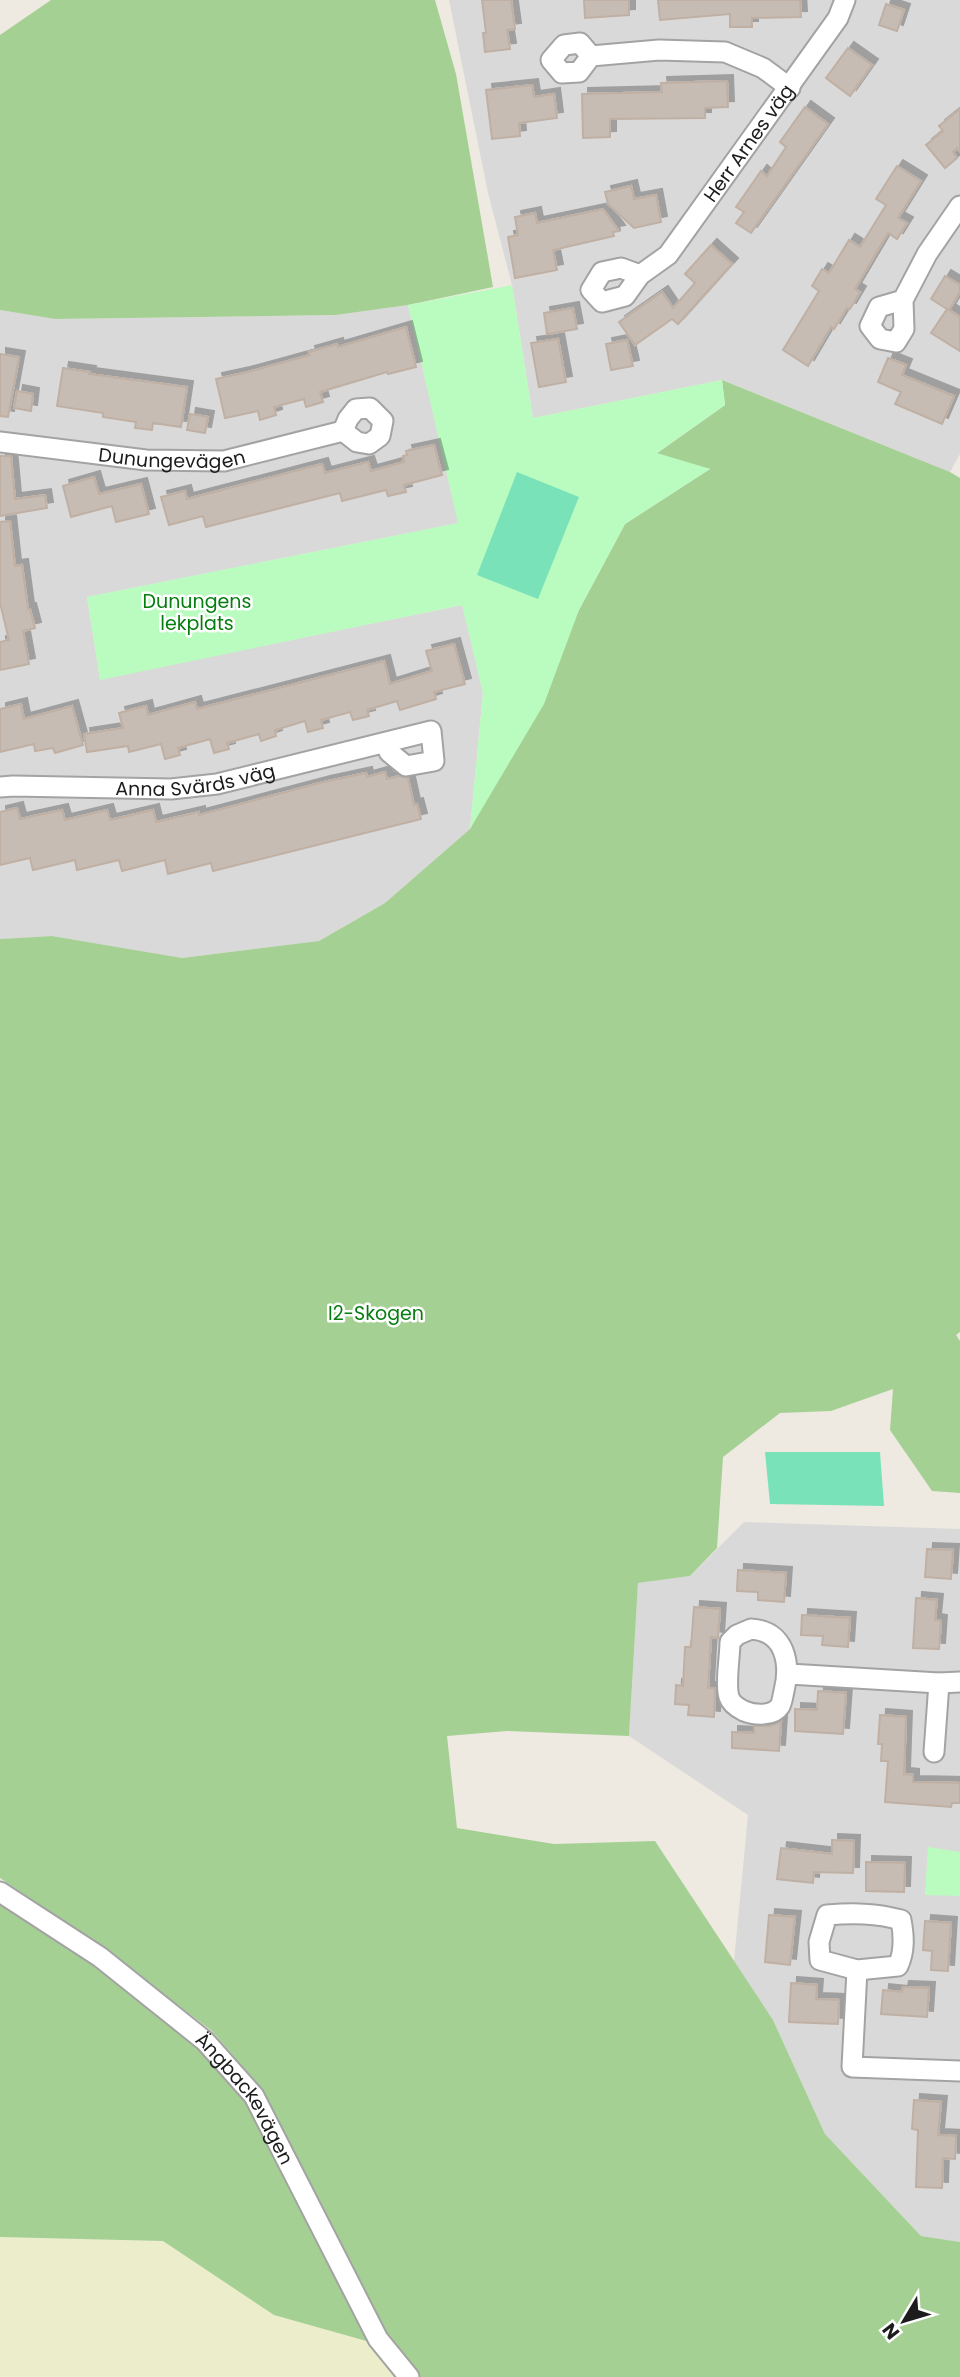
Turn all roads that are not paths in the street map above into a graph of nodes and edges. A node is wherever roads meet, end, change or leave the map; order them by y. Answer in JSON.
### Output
{"nodes":[{"id":1,"x":845,"y":0,"type":"edge"},
{"id":2,"x":591,"y":56,"type":"dead end"},
{"id":3,"x":790,"y":88,"type":"junction"},
{"id":4,"x":960,"y":206,"type":"edge"},
{"id":5,"x":640,"y":275,"type":"dead end"},
{"id":6,"x":902,"y":300,"type":"dead end"},
{"id":7,"x":343,"y":430,"type":"dead end"},
{"id":8,"x":0,"y":442,"type":"edge"},
{"id":9,"x":387,"y":743,"type":"dead end"},
{"id":10,"x":0,"y":787,"type":"edge"},
{"id":11,"x":789,"y":1674,"type":"dead end"},
{"id":12,"x":960,"y":1682,"type":"edge"},
{"id":13,"x":939,"y":1684,"type":"junction"},
{"id":14,"x":934,"y":1752,"type":"dead end"},
{"id":15,"x":0,"y":1892,"type":"edge"},
{"id":16,"x":857,"y":1970,"type":"junction"},
{"id":17,"x":960,"y":2071,"type":"edge"},
{"id":18,"x":409,"y":2377,"type":"edge"}],
"edges":[{"from":1,"to":3,"type":"street","name":"Herr Arnes väg"},
{"from":2,"to":3,"type":"street"},
{"from":3,"to":5,"type":"street","name":"Herr Arnes väg"},
{"from":4,"to":6,"type":"street"},
{"from":7,"to":8,"type":"street","name":"Dunungevägen"},
{"from":9,"to":10,"type":"street","name":"Anna Svärds väg"},
{"from":11,"to":13,"type":"street"},
{"from":12,"to":13,"type":"street"},
{"from":13,"to":14,"type":"street"},
{"from":15,"to":18,"type":"street","name":"Ängbackevägen"},
{"from":16,"to":16,"type":"street"},
{"from":16,"to":17,"type":"street"}]}
